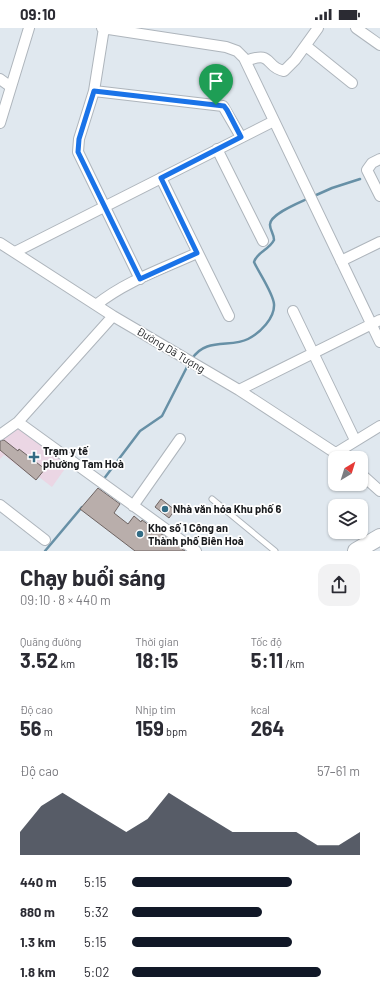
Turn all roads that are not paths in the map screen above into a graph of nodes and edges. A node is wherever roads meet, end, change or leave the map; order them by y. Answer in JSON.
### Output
{"nodes":[{"id":1,"x":29,"y":28,"type":"edge"},
{"id":2,"x":103,"y":28,"type":"edge"},
{"id":3,"x":318,"y":28,"type":"edge"},
{"id":4,"x":356,"y":28,"type":"edge"},
{"id":5,"x":380,"y":45,"type":"edge"},
{"id":6,"x":306,"y":46,"type":"junction"},
{"id":7,"x":246,"y":61,"type":"junction"},
{"id":8,"x":0,"y":79,"type":"edge"},
{"id":9,"x":352,"y":83,"type":"dead end"},
{"id":10,"x":11,"y":86,"type":"junction"},
{"id":11,"x":94,"y":91,"type":"junction"},
{"id":12,"x":274,"y":121,"type":"junction"},
{"id":13,"x":0,"y":123,"type":"edge"},
{"id":14,"x":241,"y":137,"type":"junction"},
{"id":15,"x":217,"y":149,"type":"junction"},
{"id":16,"x":380,"y":159,"type":"edge"},
{"id":17,"x":161,"y":178,"type":"junction"},
{"id":18,"x":380,"y":196,"type":"edge"},
{"id":19,"x":105,"y":207,"type":"junction"},
{"id":20,"x":263,"y":240,"type":"dead end"},
{"id":21,"x":380,"y":242,"type":"edge"},
{"id":22,"x":0,"y":243,"type":"edge"},
{"id":23,"x":15,"y":252,"type":"junction"},
{"id":24,"x":197,"y":253,"type":"junction"},
{"id":25,"x":341,"y":261,"type":"junction"},
{"id":26,"x":140,"y":279,"type":"junction"},
{"id":27,"x":96,"y":305,"type":"junction"},
{"id":28,"x":293,"y":311,"type":"dead end"},
{"id":29,"x":113,"y":316,"type":"junction"},
{"id":30,"x":229,"y":316,"type":"dead end"},
{"id":31,"x":376,"y":322,"type":"edge"},
{"id":32,"x":380,"y":342,"type":"edge"},
{"id":33,"x":312,"y":353,"type":"junction"},
{"id":34,"x":239,"y":390,"type":"junction"},
{"id":35,"x":18,"y":422,"type":"junction"},
{"id":36,"x":0,"y":424,"type":"edge"},
{"id":37,"x":380,"y":426,"type":"edge"},
{"id":38,"x":10,"y":429,"type":"junction"},
{"id":39,"x":0,"y":435,"type":"edge"},
{"id":40,"x":180,"y":440,"type":"dead end"},
{"id":41,"x":355,"y":440,"type":"junction"},
{"id":42,"x":334,"y":451,"type":"edge"},
{"id":43,"x":344,"y":451,"type":"edge"},
{"id":44,"x":368,"y":480,"type":"edge"},
{"id":45,"x":380,"y":490,"type":"edge"},
{"id":46,"x":212,"y":499,"type":"dead end"},
{"id":47,"x":0,"y":505,"type":"edge"},
{"id":48,"x":133,"y":506,"type":"junction"},
{"id":49,"x":380,"y":536,"type":"edge"},
{"id":50,"x":45,"y":540,"type":"dead end"},
{"id":51,"x":380,"y":549,"type":"edge"},
{"id":52,"x":196,"y":551,"type":"edge"},
{"id":53,"x":275,"y":551,"type":"edge"},
{"id":54,"x":356,"y":551,"type":"edge"},
{"id":55,"x":377,"y":551,"type":"edge"}],
"edges":[{"from":1,"to":10,"type":"street"},
{"from":2,"to":7,"type":"street"},
{"from":2,"to":11,"type":"street"},
{"from":3,"to":6,"type":"street"},
{"from":4,"to":5,"type":"street"},
{"from":6,"to":7,"type":"street"},
{"from":6,"to":9,"type":"street"},
{"from":7,"to":12,"type":"street"},
{"from":8,"to":10,"type":"street"},
{"from":10,"to":13,"type":"street"},
{"from":11,"to":14,"type":"street"},
{"from":11,"to":19,"type":"street"},
{"from":12,"to":14,"type":"street"},
{"from":12,"to":25,"type":"street"},
{"from":14,"to":15,"type":"street"},
{"from":15,"to":17,"type":"street"},
{"from":15,"to":20,"type":"street"},
{"from":16,"to":18,"type":"street"},
{"from":17,"to":19,"type":"street"},
{"from":17,"to":24,"type":"street"},
{"from":19,"to":23,"type":"street"},
{"from":19,"to":26,"type":"street"},
{"from":21,"to":25,"type":"street"},
{"from":22,"to":23,"type":"street","name":"Đường Dã Tượng"},
{"from":23,"to":27,"type":"street","name":"Đường Dã Tượng"},
{"from":24,"to":26,"type":"street"},
{"from":24,"to":30,"type":"street"},
{"from":25,"to":31,"type":"street"},
{"from":26,"to":27,"type":"street"},
{"from":27,"to":29,"type":"street","name":"Đường Dã Tượng"},
{"from":28,"to":33,"type":"street"},
{"from":29,"to":34,"type":"street","name":"Đường Dã Tượng"},
{"from":29,"to":35,"type":"street"},
{"from":31,"to":32,"type":"street"},
{"from":31,"to":33,"type":"street"},
{"from":33,"to":34,"type":"street"},
{"from":33,"to":41,"type":"street"},
{"from":34,"to":42,"type":"street","name":"Đường Dã Tượng"},
{"from":35,"to":38,"type":"street"},
{"from":35,"to":48,"type":"street"},
{"from":36,"to":38,"type":"street"},
{"from":37,"to":41,"type":"street"},
{"from":38,"to":39,"type":"street"},
{"from":40,"to":48,"type":"street"},
{"from":41,"to":43,"type":"street"},
{"from":44,"to":45,"type":"street"},
{"from":46,"to":53,"type":"lane"},
{"from":47,"to":50,"type":"street"},
{"from":48,"to":52,"type":"street"},
{"from":49,"to":54,"type":"highway"},
{"from":51,"to":55,"type":"highway"}]}
